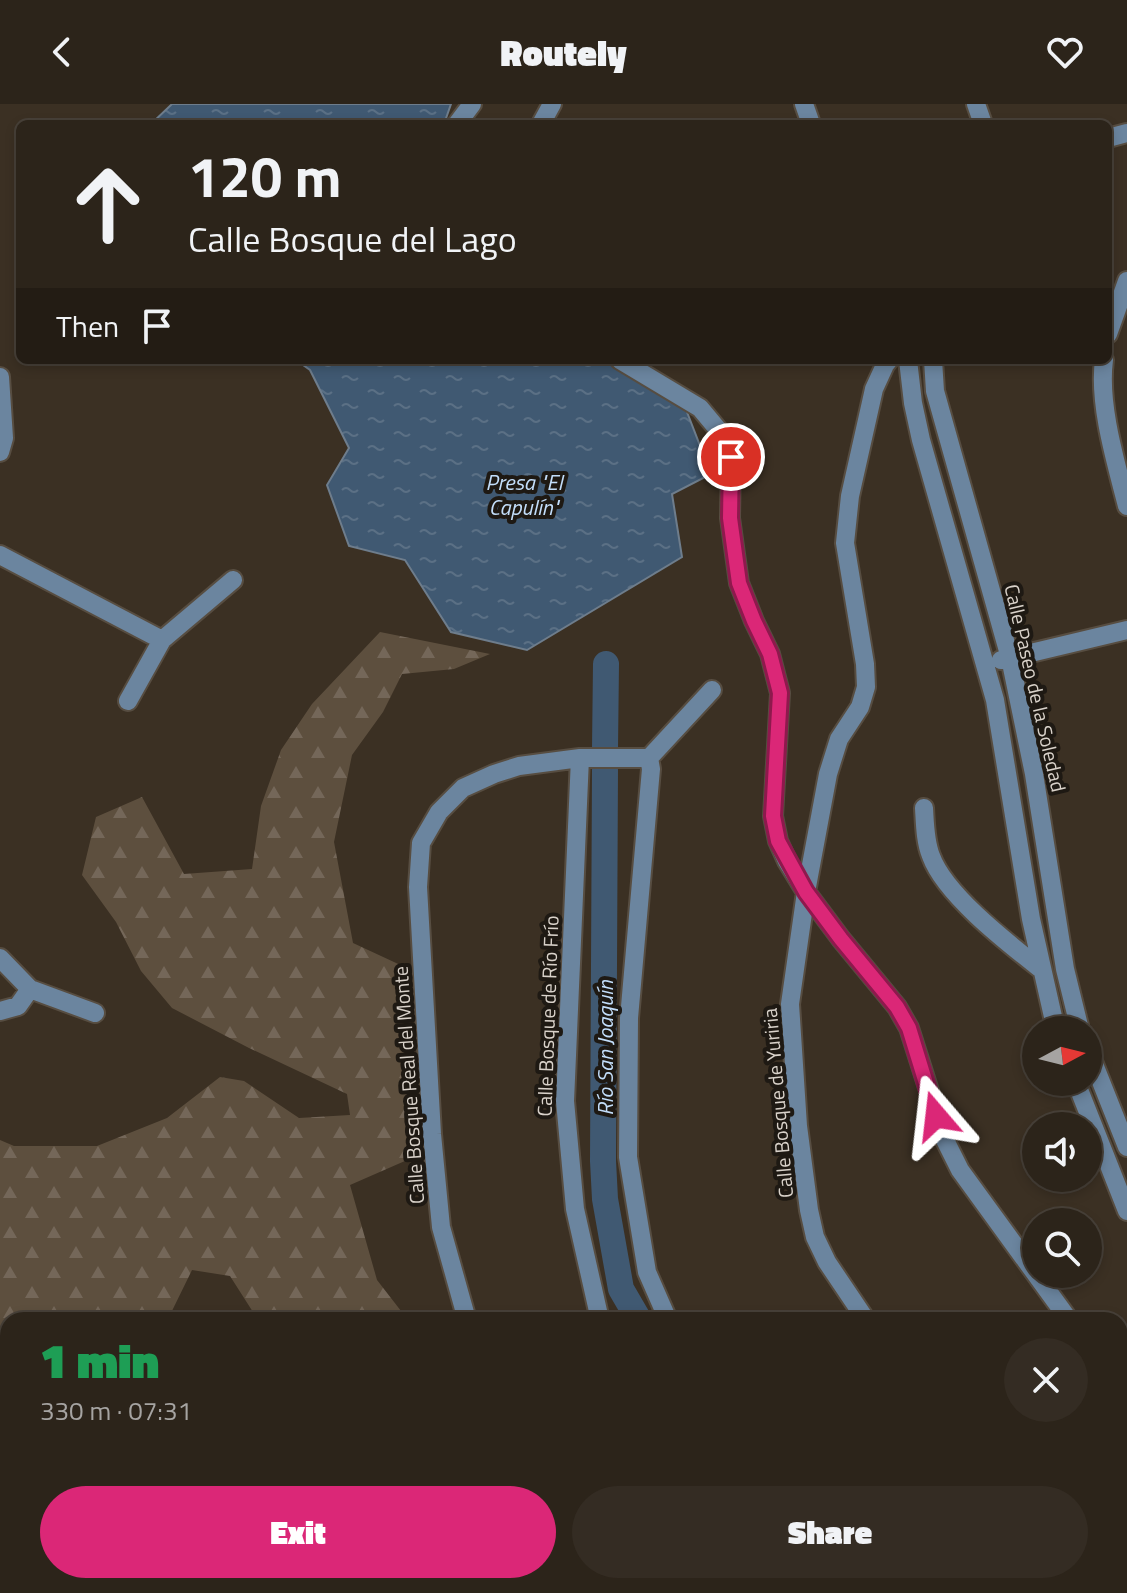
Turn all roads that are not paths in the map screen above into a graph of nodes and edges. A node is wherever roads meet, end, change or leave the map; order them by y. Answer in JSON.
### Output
{"nodes":[{"id":1,"x":1127,"y":281,"type":"edge"},
{"id":2,"x":1112,"y":323,"type":"edge"},
{"id":3,"x":627,"y":364,"type":"edge"},
{"id":4,"x":886,"y":364,"type":"edge"},
{"id":5,"x":908,"y":364,"type":"edge"},
{"id":6,"x":933,"y":364,"type":"edge"},
{"id":7,"x":1104,"y":364,"type":"edge"},
{"id":8,"x":0,"y":377,"type":"edge"},
{"id":9,"x":2,"y":408,"type":"edge"},
{"id":10,"x":0,"y":452,"type":"edge"},
{"id":11,"x":1127,"y":506,"type":"edge"},
{"id":12,"x":0,"y":555,"type":"edge"},
{"id":13,"x":233,"y":580,"type":"dead end"},
{"id":14,"x":1127,"y":630,"type":"edge"},
{"id":15,"x":162,"y":640,"type":"junction"},
{"id":16,"x":1010,"y":658,"type":"junction"},
{"id":17,"x":985,"y":663,"type":"junction"},
{"id":18,"x":712,"y":690,"type":"dead end"},
{"id":19,"x":128,"y":701,"type":"dead end"},
{"id":20,"x":580,"y":758,"type":"junction"},
{"id":21,"x":649,"y":758,"type":"junction"},
{"id":22,"x":924,"y":808,"type":"dead end"},
{"id":23,"x":806,"y":892,"type":"junction"},
{"id":24,"x":0,"y":958,"type":"edge"},
{"id":25,"x":1042,"y":970,"type":"junction"},
{"id":26,"x":30,"y":989,"type":"junction"},
{"id":27,"x":0,"y":1011,"type":"edge"},
{"id":28,"x":95,"y":1013,"type":"dead end"},
{"id":29,"x":1053,"y":1016,"type":"edge"},
{"id":30,"x":1077,"y":1016,"type":"edge"},
{"id":31,"x":1102,"y":1084,"type":"edge"},
{"id":32,"x":1082,"y":1096,"type":"edge"},
{"id":33,"x":1127,"y":1147,"type":"edge"},
{"id":34,"x":1127,"y":1211,"type":"edge"},
{"id":35,"x":465,"y":1312,"type":"edge"},
{"id":36,"x":598,"y":1312,"type":"edge"},
{"id":37,"x":664,"y":1312,"type":"edge"},
{"id":38,"x":861,"y":1312,"type":"edge"},
{"id":39,"x":1063,"y":1312,"type":"edge"}],
"edges":[{"from":1,"to":2,"type":"street"},
{"from":3,"to":23,"type":"street"},
{"from":4,"to":23,"type":"street","name":"Calle Bosque de Yuriria"},
{"from":5,"to":17,"type":"street"},
{"from":6,"to":16,"type":"street","name":"Calle Paseo de la Soledad"},
{"from":7,"to":11,"type":"street"},
{"from":8,"to":9,"type":"street"},
{"from":9,"to":10,"type":"street"},
{"from":12,"to":15,"type":"street"},
{"from":13,"to":15,"type":"street"},
{"from":14,"to":16,"type":"street"},
{"from":15,"to":19,"type":"street"},
{"from":16,"to":17,"type":"street"},
{"from":16,"to":30,"type":"street","name":"Calle Paseo de la Soledad"},
{"from":17,"to":25,"type":"street"},
{"from":18,"to":21,"type":"street"},
{"from":20,"to":21,"type":"street"},
{"from":20,"to":35,"type":"street","name":"Calle Bosque Real del Monte"},
{"from":20,"to":36,"type":"street","name":"Calle Bosque de Río Frío"},
{"from":21,"to":37,"type":"street"},
{"from":22,"to":25,"type":"street"},
{"from":23,"to":38,"type":"street","name":"Calle Bosque de Yuriria"},
{"from":23,"to":39,"type":"street"},
{"from":24,"to":26,"type":"street"},
{"from":25,"to":29,"type":"street"},
{"from":26,"to":27,"type":"street"},
{"from":26,"to":28,"type":"street"},
{"from":31,"to":33,"type":"street"},
{"from":32,"to":34,"type":"street"}]}
